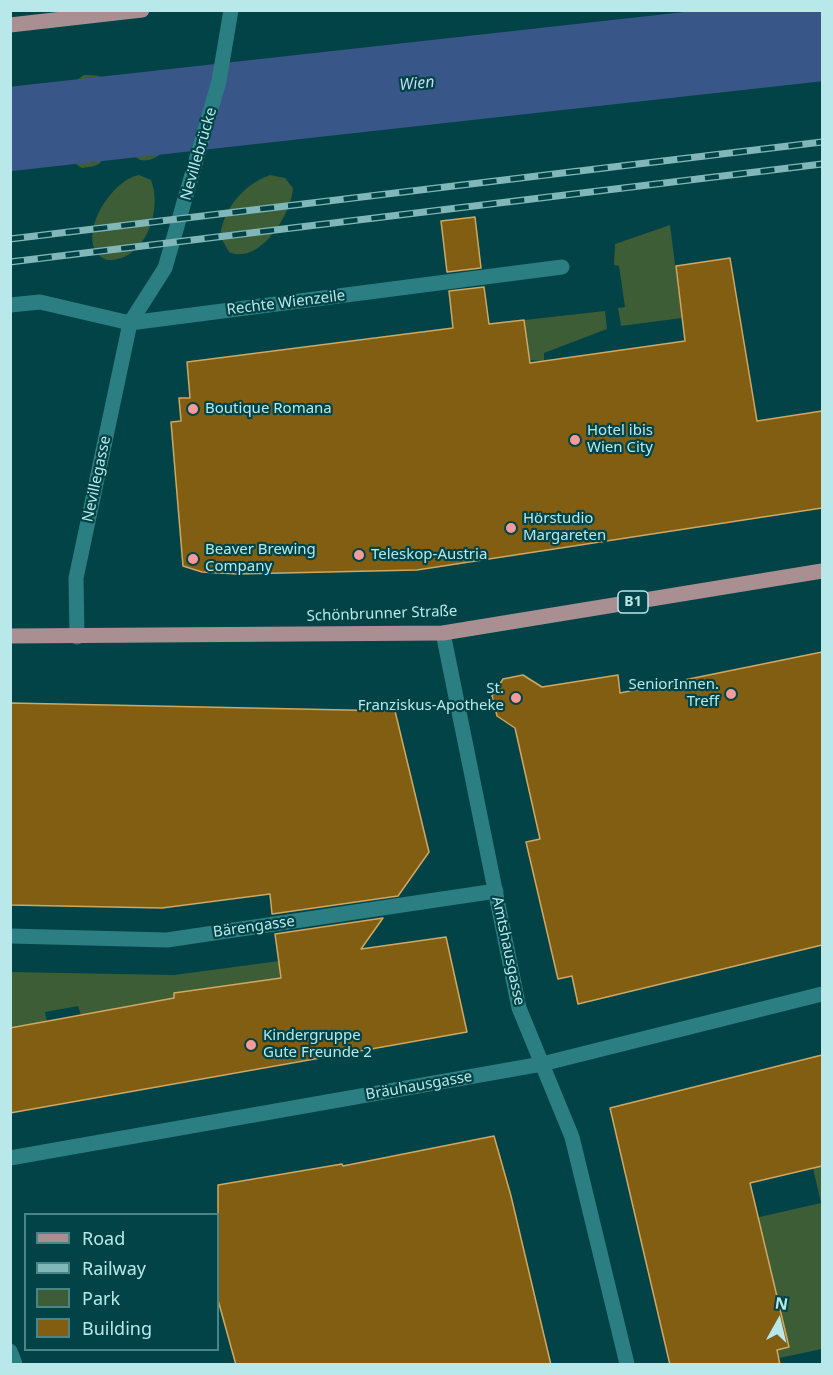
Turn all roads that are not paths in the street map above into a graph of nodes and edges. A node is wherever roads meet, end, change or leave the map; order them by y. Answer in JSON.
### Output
{"nodes":[{"id":1,"x":142,"y":10,"type":"edge"},
{"id":2,"x":231,"y":10,"type":"edge"},
{"id":3,"x":10,"y":25,"type":"edge"},
{"id":4,"x":562,"y":267,"type":"dead end"},
{"id":5,"x":10,"y":304,"type":"edge"},
{"id":6,"x":130,"y":323,"type":"junction"},
{"id":7,"x":822,"y":571,"type":"edge"},
{"id":8,"x":443,"y":633,"type":"junction"},
{"id":9,"x":10,"y":636,"type":"edge"},
{"id":10,"x":77,"y":637,"type":"junction"},
{"id":11,"x":496,"y":891,"type":"junction"},
{"id":12,"x":10,"y":936,"type":"edge"},
{"id":13,"x":822,"y":994,"type":"edge"},
{"id":14,"x":542,"y":1064,"type":"junction"},
{"id":15,"x":10,"y":1158,"type":"edge"},
{"id":16,"x":10,"y":1351,"type":"edge"},
{"id":17,"x":15,"y":1365,"type":"edge"},
{"id":18,"x":627,"y":1365,"type":"edge"}],
"edges":[{"from":1,"to":3,"type":"main road"},
{"from":2,"to":6,"type":"street","name":"Nevillebrücke"},
{"from":4,"to":6,"type":"street","name":"Rechte Wienzeile"},
{"from":5,"to":6,"type":"street","name":"Rechte Wienzeile"},
{"from":6,"to":10,"type":"street","name":"Nevillegasse"},
{"from":7,"to":8,"type":"main road","name":"Schönbrunner Straße","number":"B1"},
{"from":8,"to":10,"type":"main road","name":"Schönbrunner Straße","number":"B1"},
{"from":8,"to":11,"type":"street","name":"Amtshausgasse"},
{"from":9,"to":10,"type":"main road","name":"Schönbrunner Straße","number":"B1"},
{"from":11,"to":12,"type":"street","name":"Bärengasse"},
{"from":11,"to":14,"type":"street","name":"Amtshausgasse"},
{"from":13,"to":14,"type":"street","name":"Bräuhausgasse"},
{"from":14,"to":15,"type":"street","name":"Bräuhausgasse"},
{"from":14,"to":18,"type":"street","name":"Amtshausgasse"},
{"from":16,"to":17,"type":"street"}]}
